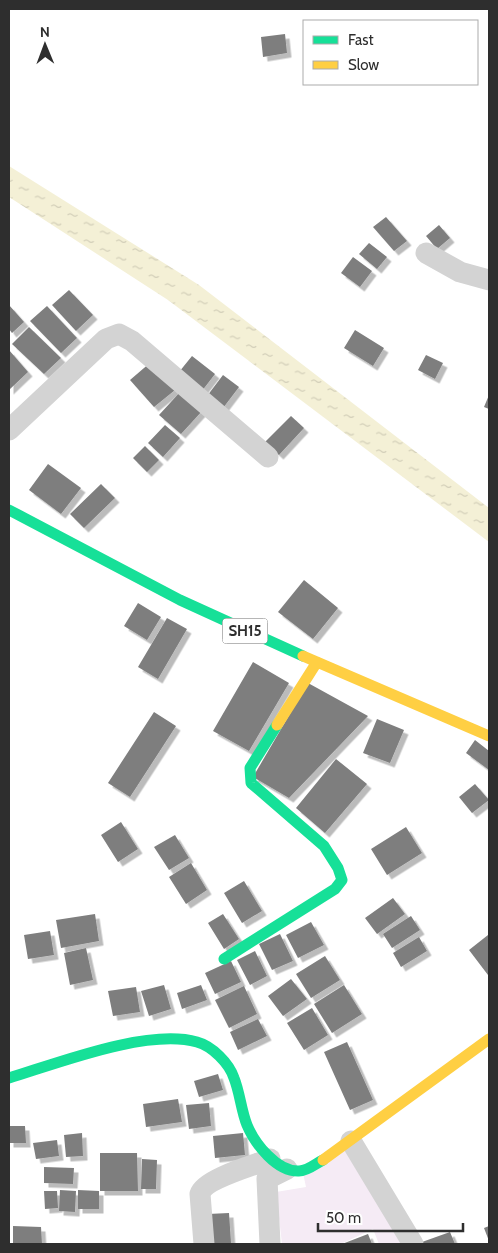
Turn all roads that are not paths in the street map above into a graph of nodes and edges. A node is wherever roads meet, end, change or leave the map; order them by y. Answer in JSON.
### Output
{"nodes":[{"id":1,"x":426,"y":253,"type":"dead end"},
{"id":2,"x":489,"y":280,"type":"edge"},
{"id":3,"x":9,"y":430,"type":"edge"},
{"id":4,"x":268,"y":457,"type":"dead end"},
{"id":5,"x":9,"y":510,"type":"edge"},
{"id":6,"x":317,"y":662,"type":"junction"},
{"id":7,"x":489,"y":736,"type":"edge"},
{"id":8,"x":224,"y":959,"type":"dead end"},
{"id":9,"x":489,"y":1039,"type":"edge"},
{"id":10,"x":9,"y":1078,"type":"edge"},
{"id":11,"x":351,"y":1141,"type":"junction"},
{"id":12,"x":279,"y":1164,"type":"junction"},
{"id":13,"x":204,"y":1244,"type":"edge"},
{"id":14,"x":270,"y":1244,"type":"edge"},
{"id":15,"x":413,"y":1244,"type":"edge"}],
"edges":[{"from":1,"to":2,"type":"street"},
{"from":3,"to":4,"type":"street"},
{"from":5,"to":6,"type":"street","number":"SH15"},
{"from":6,"to":7,"type":"street","number":"SH15"},
{"from":6,"to":8,"type":"street"},
{"from":9,"to":11,"type":"street"},
{"from":10,"to":12,"type":"street"},
{"from":11,"to":12,"type":"street"},
{"from":11,"to":15,"type":"street"},
{"from":12,"to":13,"type":"street"},
{"from":12,"to":14,"type":"street"}]}
